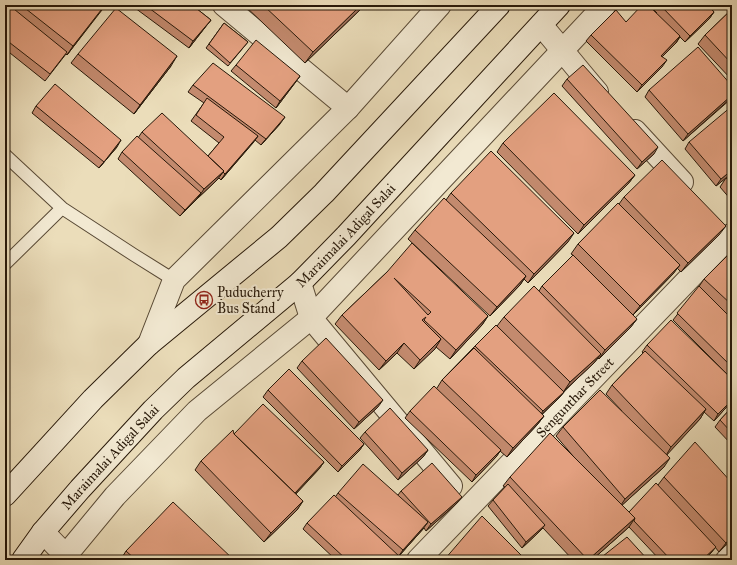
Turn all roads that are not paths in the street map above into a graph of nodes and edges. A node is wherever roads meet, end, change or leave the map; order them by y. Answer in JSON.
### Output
{"nodes":[{"id":1,"x":224,"y":5,"type":"edge"},
{"id":2,"x":440,"y":5,"type":"edge"},
{"id":3,"x":499,"y":5,"type":"edge"},
{"id":4,"x":559,"y":5,"type":"edge"},
{"id":5,"x":604,"y":5,"type":"edge"},
{"id":6,"x":541,"y":25,"type":"junction"},
{"id":7,"x":563,"y":51,"type":"junction"},
{"id":8,"x":348,"y":108,"type":"junction"},
{"id":9,"x":5,"y":155,"type":"edge"},
{"id":10,"x":693,"y":194,"type":"edge"},
{"id":11,"x":62,"y":208,"type":"junction"},
{"id":12,"x":728,"y":231,"type":"edge"},
{"id":13,"x":5,"y":264,"type":"edge"},
{"id":14,"x":174,"y":280,"type":"junction"},
{"id":15,"x":300,"y":283,"type":"junction"},
{"id":16,"x":311,"y":318,"type":"junction"},
{"id":17,"x":149,"y":344,"type":"junction"},
{"id":18,"x":5,"y":495,"type":"edge"},
{"id":19,"x":469,"y":508,"type":"junction"},
{"id":20,"x":485,"y":523,"type":"edge"},
{"id":21,"x":43,"y":532,"type":"junction"},
{"id":22,"x":732,"y":555,"type":"edge"},
{"id":23,"x":66,"y":558,"type":"edge"},
{"id":24,"x":23,"y":560,"type":"edge"},
{"id":25,"x":418,"y":560,"type":"edge"},
{"id":26,"x":727,"y":560,"type":"edge"}],
"edges":[{"from":1,"to":8,"type":"street"},
{"from":2,"to":8,"type":"street"},
{"from":3,"to":17,"type":"street"},
{"from":4,"to":6,"type":"street","name":"Maraimalai Adigal Salai"},
{"from":5,"to":7,"type":"street"},
{"from":6,"to":7,"type":"street"},
{"from":6,"to":15,"type":"street","name":"Maraimalai Adigal Salai"},
{"from":7,"to":10,"type":"street"},
{"from":7,"to":16,"type":"street"},
{"from":8,"to":14,"type":"street"},
{"from":9,"to":11,"type":"lane"},
{"from":11,"to":13,"type":"lane"},
{"from":11,"to":14,"type":"lane"},
{"from":12,"to":19,"type":"street","name":"Sengunthar Street"},
{"from":14,"to":17,"type":"street"},
{"from":15,"to":16,"type":"street"},
{"from":15,"to":21,"type":"street","name":"Maraimalai Adigal Salai"},
{"from":16,"to":19,"type":"street"},
{"from":16,"to":23,"type":"street"},
{"from":17,"to":18,"type":"street"},
{"from":19,"to":20,"type":"street"},
{"from":19,"to":25,"type":"street","name":"Sengunthar Street"},
{"from":21,"to":23,"type":"street"},
{"from":21,"to":24,"type":"street","name":"Maraimalai Adigal Salai"},
{"from":22,"to":26,"type":"street"}]}
